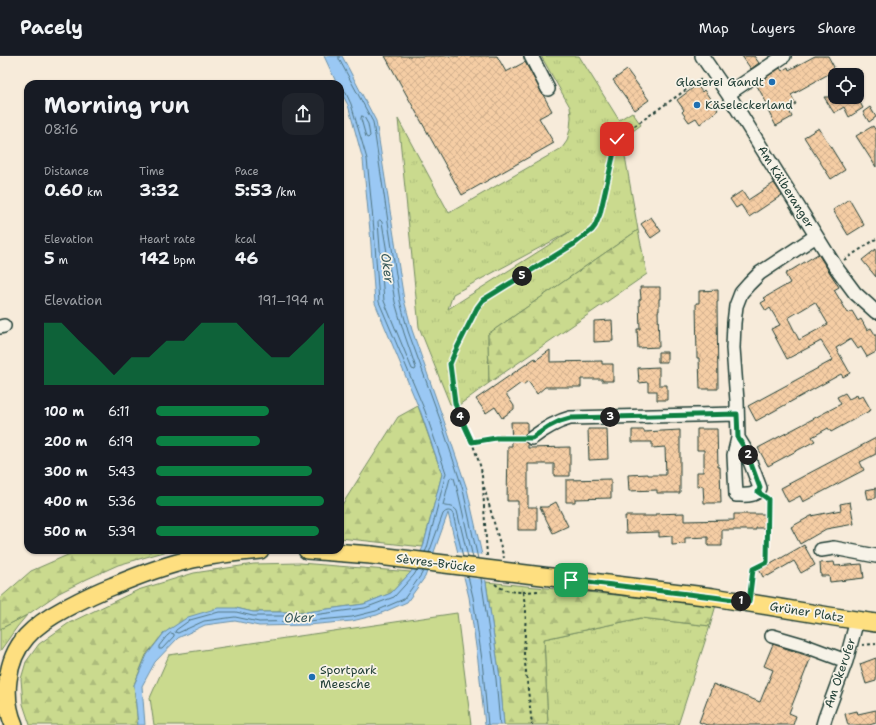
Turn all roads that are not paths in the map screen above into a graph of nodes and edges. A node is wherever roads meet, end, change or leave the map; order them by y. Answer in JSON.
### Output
{"nodes":[{"id":1,"x":531,"y":56,"type":"edge"},
{"id":2,"x":702,"y":56,"type":"edge"},
{"id":3,"x":784,"y":56,"type":"edge"},
{"id":4,"x":548,"y":89,"type":"dead end"},
{"id":5,"x":728,"y":94,"type":"junction"},
{"id":6,"x":816,"y":236,"type":"junction"},
{"id":7,"x":876,"y":312,"type":"edge"},
{"id":8,"x":737,"y":414,"type":"junction"},
{"id":9,"x":532,"y":438,"type":"road end"},
{"id":10,"x":738,"y":438,"type":"junction"},
{"id":11,"x":820,"y":550,"type":"dead end"},
{"id":12,"x":344,"y":552,"type":"edge"},
{"id":13,"x":220,"y":554,"type":"edge"},
{"id":14,"x":876,"y":556,"type":"edge"},
{"id":15,"x":713,"y":597,"type":"joint"},
{"id":16,"x":856,"y":620,"type":"junction"},
{"id":17,"x":876,"y":623,"type":"edge"},
{"id":18,"x":772,"y":636,"type":"dead end"},
{"id":19,"x":846,"y":661,"type":"junction"},
{"id":20,"x":14,"y":725,"type":"edge"},
{"id":21,"x":823,"y":725,"type":"edge"}],
"edges":[{"from":1,"to":4,"type":"street"},
{"from":2,"to":5,"type":"street","name":"Am Kälberanger"},
{"from":3,"to":5,"type":"street"},
{"from":5,"to":6,"type":"street","name":"Am Kälberanger"},
{"from":6,"to":7,"type":"street","name":"Am Kälberanger"},
{"from":6,"to":8,"type":"street"},
{"from":8,"to":9,"type":"street"},
{"from":8,"to":10,"type":"street"},
{"from":10,"to":10,"type":"street"},
{"from":11,"to":14,"type":"street"},
{"from":12,"to":15,"type":"main road","name":"Sèvres-Brücke","bridge":true},
{"from":13,"to":20,"type":"main road"},
{"from":15,"to":16,"type":"main road","name":"Grüner Platz"},
{"from":16,"to":17,"type":"main road","name":"Grüner Platz"},
{"from":16,"to":19,"type":"street","name":"Am Okerufer"},
{"from":18,"to":19,"type":"street"},
{"from":19,"to":21,"type":"street","name":"Am Okerufer"}]}
